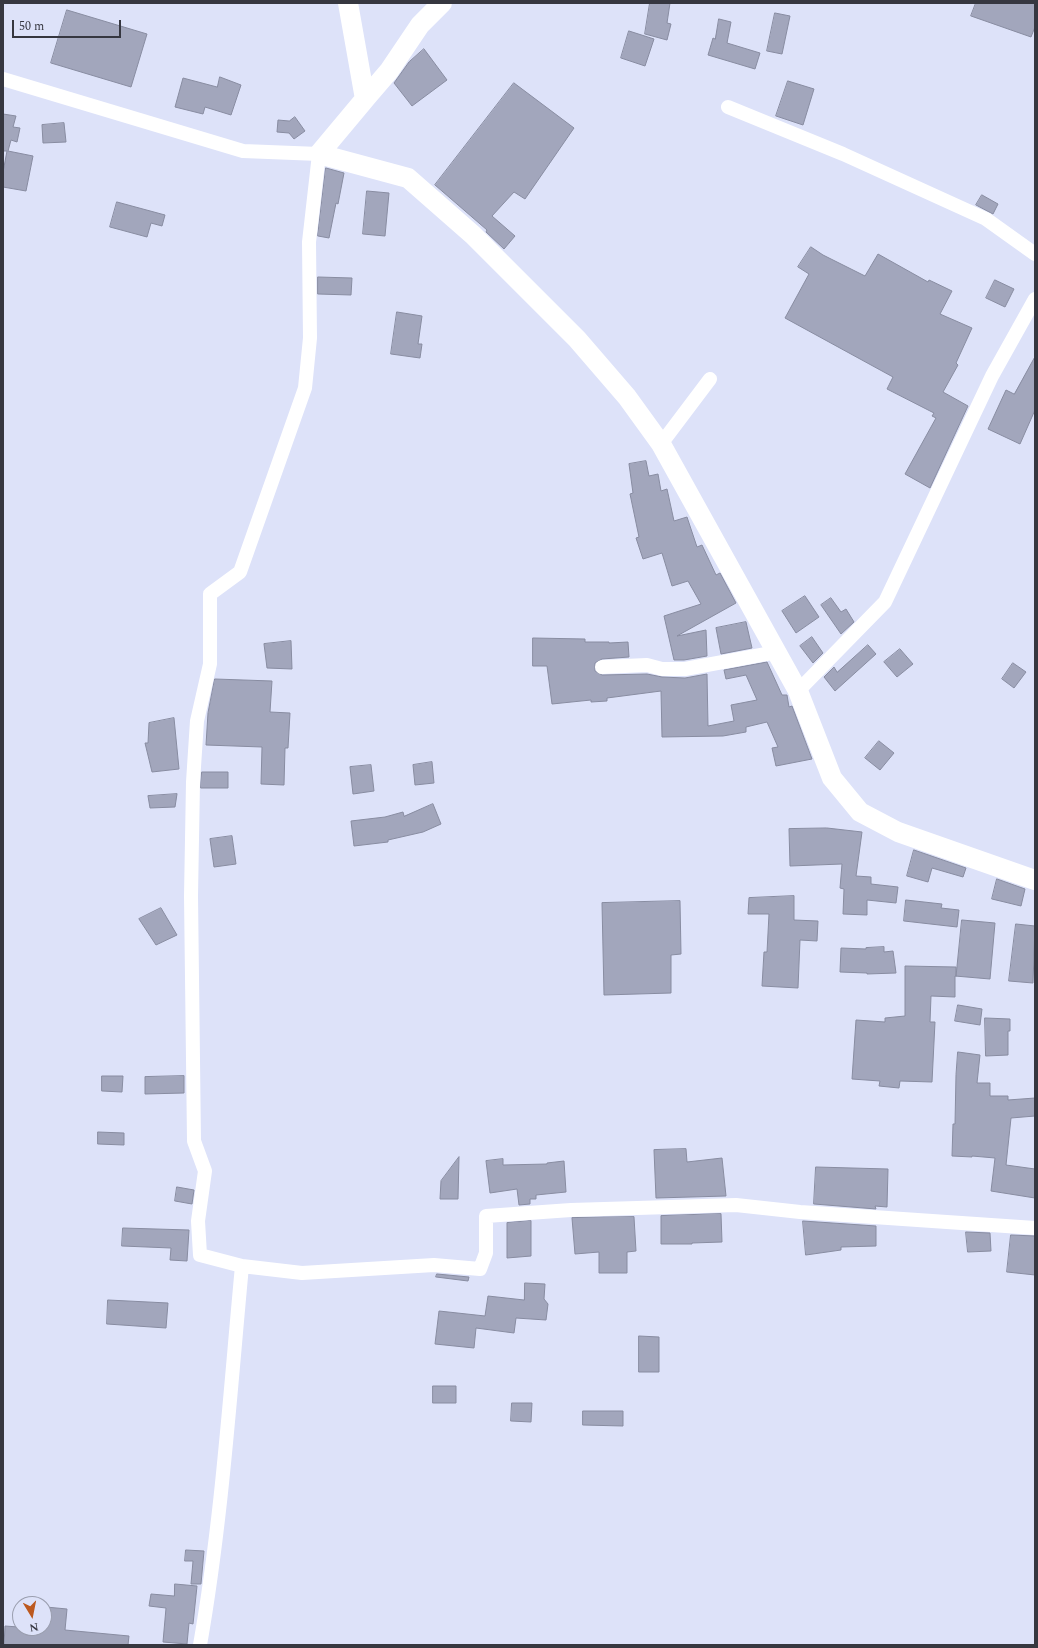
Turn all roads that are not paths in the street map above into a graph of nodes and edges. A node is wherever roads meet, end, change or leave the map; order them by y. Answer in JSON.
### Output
{"nodes":[{"id":1,"x":348,"y":3,"type":"edge"},
{"id":2,"x":442,"y":3,"type":"edge"},
{"id":3,"x":3,"y":79,"type":"edge"},
{"id":4,"x":365,"y":99,"type":"junction"},
{"id":5,"x":728,"y":107,"type":"dead end"},
{"id":6,"x":319,"y":154,"type":"junction"},
{"id":7,"x":1035,"y":254,"type":"edge"},
{"id":8,"x":1035,"y":299,"type":"edge"},
{"id":9,"x":710,"y":379,"type":"dead end"},
{"id":10,"x":661,"y":444,"type":"junction"},
{"id":11,"x":777,"y":652,"type":"junction"},
{"id":12,"x":602,"y":667,"type":"dead end"},
{"id":13,"x":798,"y":691,"type":"junction"},
{"id":14,"x":1035,"y":880,"type":"edge"},
{"id":15,"x":1035,"y":1228,"type":"edge"},
{"id":16,"x":242,"y":1266,"type":"junction"},
{"id":17,"x":200,"y":1645,"type":"edge"}],
"edges":[{"from":1,"to":4,"type":"street"},
{"from":2,"to":4,"type":"street"},
{"from":3,"to":6,"type":"street"},
{"from":4,"to":6,"type":"street"},
{"from":5,"to":7,"type":"street"},
{"from":6,"to":10,"type":"street"},
{"from":6,"to":16,"type":"street"},
{"from":8,"to":13,"type":"street"},
{"from":9,"to":10,"type":"street"},
{"from":10,"to":11,"type":"street"},
{"from":11,"to":12,"type":"street"},
{"from":11,"to":13,"type":"street"},
{"from":13,"to":14,"type":"street"},
{"from":15,"to":16,"type":"street"},
{"from":16,"to":17,"type":"street"}]}
